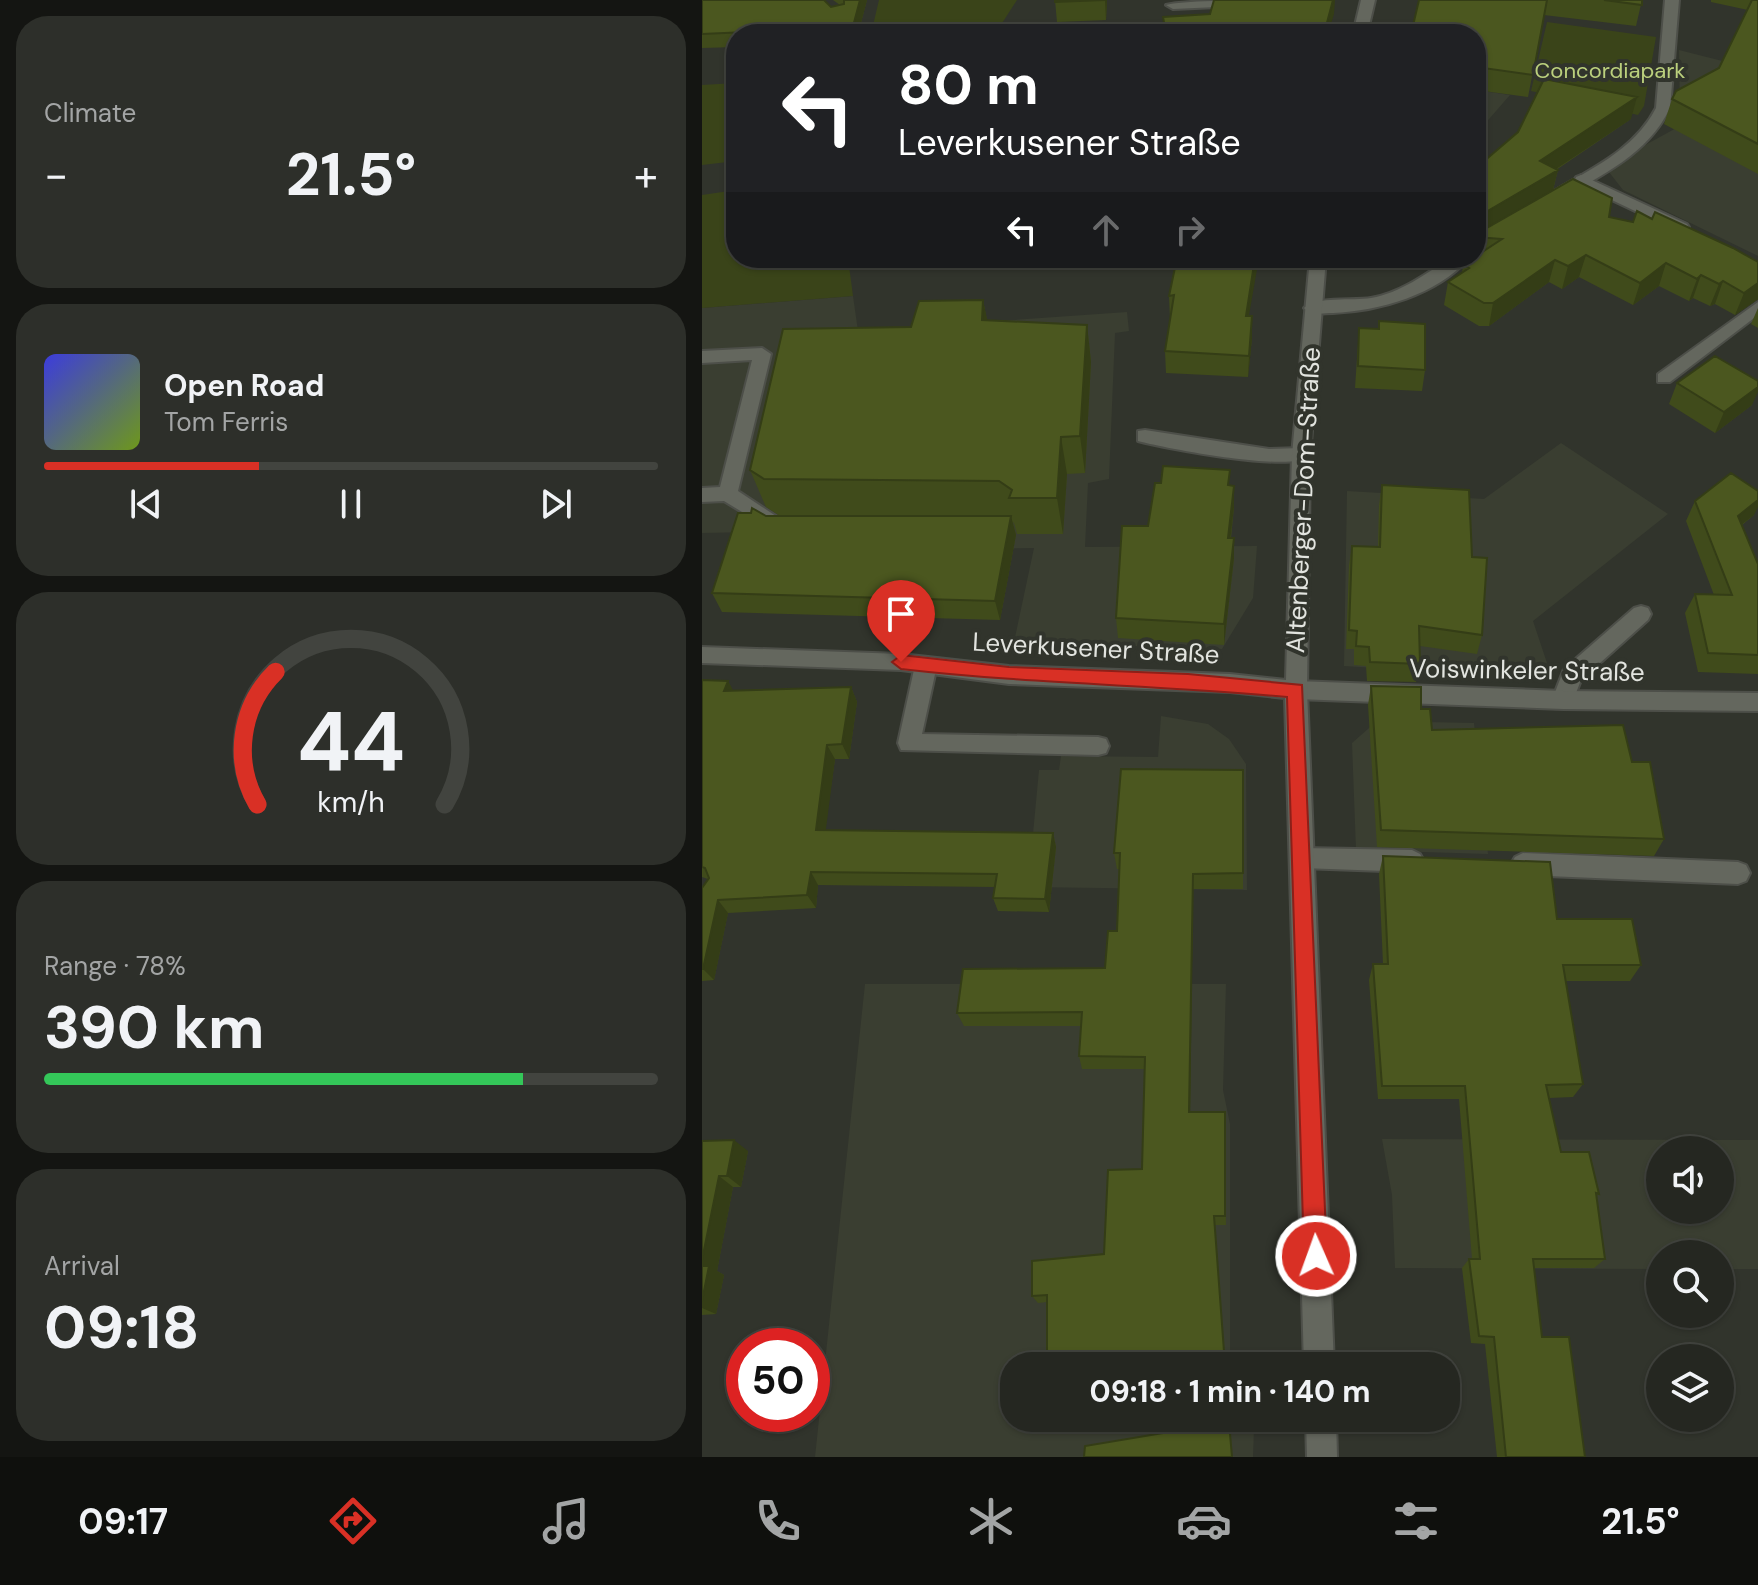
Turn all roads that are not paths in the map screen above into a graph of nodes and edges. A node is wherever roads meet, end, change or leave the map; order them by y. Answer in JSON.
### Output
{"nodes":[{"id":1,"x":1281,"y":0,"type":"edge"},
{"id":2,"x":1368,"y":0,"type":"edge"},
{"id":3,"x":1672,"y":0,"type":"edge"},
{"id":4,"x":1173,"y":5,"type":"dead end"},
{"id":5,"x":1362,"y":24,"type":"edge"},
{"id":6,"x":1581,"y":180,"type":"junction"},
{"id":7,"x":1543,"y":204,"type":"edge"},
{"id":8,"x":1704,"y":238,"type":"edge"},
{"id":9,"x":1317,"y":268,"type":"edge"},
{"id":10,"x":1446,"y":268,"type":"edge"},
{"id":11,"x":1758,"y":307,"type":"edge"},
{"id":12,"x":1312,"y":308,"type":"junction"},
{"id":13,"x":702,"y":357,"type":"edge"},
{"id":14,"x":1664,"y":378,"type":"dead end"},
{"id":15,"x":1145,"y":436,"type":"dead end"},
{"id":16,"x":1301,"y":455,"type":"junction"},
{"id":17,"x":728,"y":494,"type":"junction"},
{"id":18,"x":702,"y":495,"type":"edge"},
{"id":19,"x":791,"y":526,"type":"edge"},
{"id":20,"x":1641,"y":614,"type":"dead end"},
{"id":21,"x":702,"y":655,"type":"edge"},
{"id":22,"x":926,"y":665,"type":"junction"},
{"id":23,"x":1296,"y":690,"type":"junction"},
{"id":24,"x":1563,"y":700,"type":"junction"},
{"id":25,"x":1755,"y":706,"type":"edge"},
{"id":26,"x":1098,"y":746,"type":"dead end"},
{"id":27,"x":1302,"y":858,"type":"junction"},
{"id":28,"x":1441,"y":861,"type":"edge"},
{"id":29,"x":1503,"y":863,"type":"edge"},
{"id":30,"x":1738,"y":873,"type":"dead end"},
{"id":31,"x":1319,"y":1352,"type":"edge"},
{"id":32,"x":1321,"y":1432,"type":"edge"},
{"id":33,"x":1322,"y":1457,"type":"edge"}],
"edges":[{"from":1,"to":4,"type":"main road"},
{"from":2,"to":5,"type":"main road"},
{"from":3,"to":6,"type":"main road"},
{"from":6,"to":7,"type":"main road"},
{"from":6,"to":8,"type":"main road"},
{"from":9,"to":12,"type":"main road","name":"Altenberger-Dom-Straße"},
{"from":10,"to":12,"type":"main road"},
{"from":11,"to":14,"type":"main road"},
{"from":12,"to":16,"type":"main road","name":"Altenberger-Dom-Straße"},
{"from":13,"to":17,"type":"main road"},
{"from":15,"to":16,"type":"main road"},
{"from":16,"to":23,"type":"main road","name":"Altenberger-Dom-Straße"},
{"from":17,"to":18,"type":"main road"},
{"from":17,"to":19,"type":"main road"},
{"from":20,"to":24,"type":"main road"},
{"from":21,"to":22,"type":"main road","name":"Leverkusener Straße"},
{"from":22,"to":23,"type":"main road","name":"Leverkusener Straße"},
{"from":22,"to":26,"type":"main road"},
{"from":23,"to":24,"type":"main road","name":"Voiswinkeler Straße"},
{"from":23,"to":27,"type":"main road","name":"Altenberger-Dom-Straße"},
{"from":24,"to":25,"type":"main road","name":"Voiswinkeler Straße"},
{"from":27,"to":28,"type":"main road"},
{"from":27,"to":31,"type":"main road","name":"Altenberger-Dom-Straße"},
{"from":29,"to":30,"type":"main road"},
{"from":32,"to":33,"type":"main road"}]}
